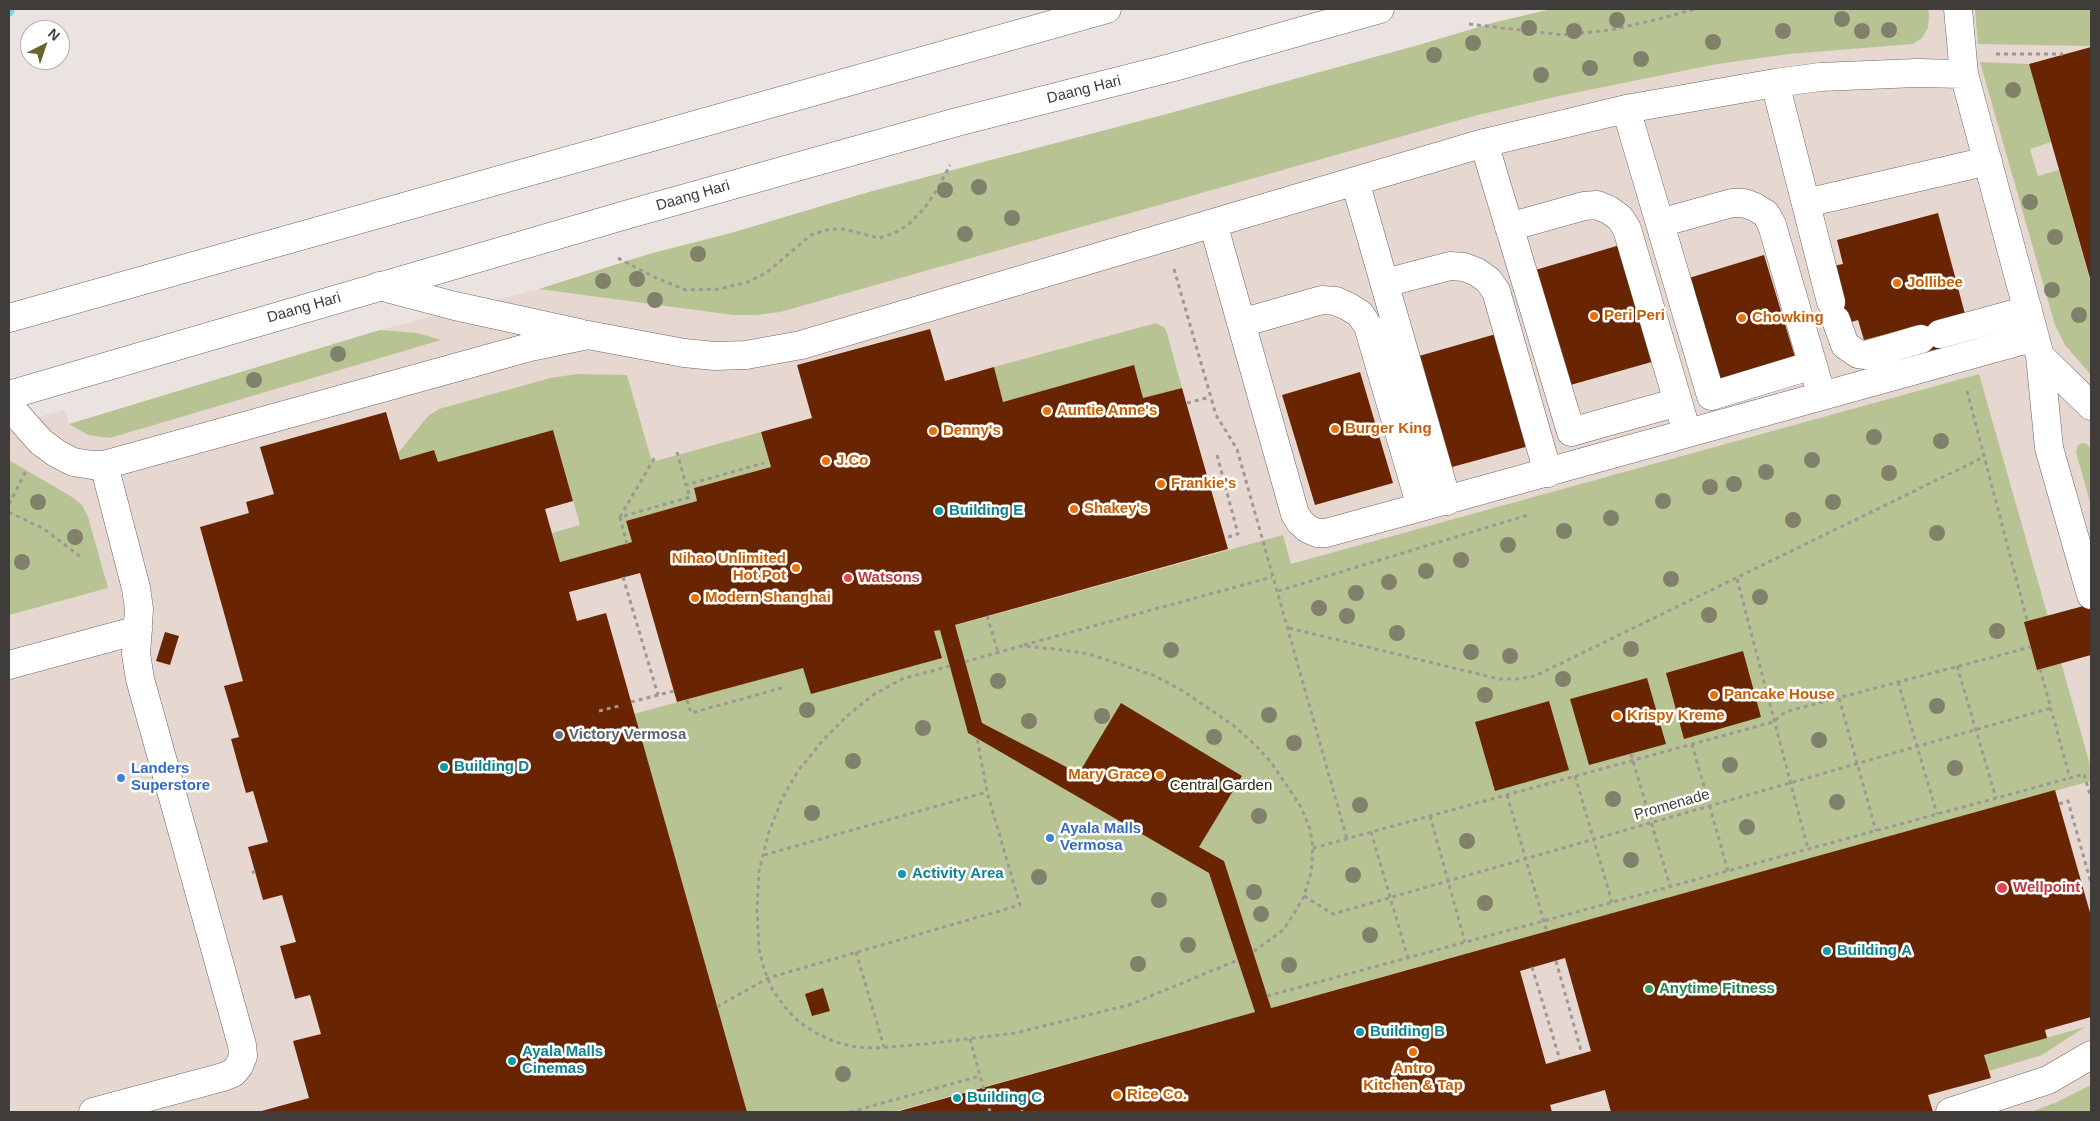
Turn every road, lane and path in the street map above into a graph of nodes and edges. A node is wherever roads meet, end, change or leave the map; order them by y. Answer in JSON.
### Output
{"nodes":[{"id":1,"x":1108,"y":9,"type":"edge"},
{"id":2,"x":1380,"y":9,"type":"edge"},
{"id":3,"x":1695,"y":9,"type":"edge"},
{"id":4,"x":1958,"y":9,"type":"edge"},
{"id":5,"x":1469,"y":24,"type":"dead end"},
{"id":6,"x":2063,"y":54,"type":"dead end"},
{"id":7,"x":1964,"y":64,"type":"junction"},
{"id":8,"x":1775,"y":82,"type":"junction"},
{"id":9,"x":1626,"y":109,"type":"junction"},
{"id":10,"x":1484,"y":143,"type":"junction"},
{"id":11,"x":1988,"y":161,"type":"junction"},
{"id":12,"x":950,"y":165,"type":"dead end"},
{"id":13,"x":1355,"y":181,"type":"junction"},
{"id":14,"x":1806,"y":203,"type":"junction"},
{"id":15,"x":1213,"y":223,"type":"junction"},
{"id":16,"x":1660,"y":223,"type":"junction"},
{"id":17,"x":1509,"y":227,"type":"junction"},
{"id":18,"x":1166,"y":237,"type":"junction"},
{"id":19,"x":618,"y":258,"type":"dead end"},
{"id":20,"x":1385,"y":283,"type":"junction"},
{"id":21,"x":379,"y":286,"type":"junction"},
{"id":22,"x":2028,"y":310,"type":"junction"},
{"id":23,"x":9,"y":318,"type":"edge"},
{"id":24,"x":1241,"y":323,"type":"junction"},
{"id":25,"x":588,"y":335,"type":"junction"},
{"id":26,"x":2038,"y":346,"type":"junction"},
{"id":27,"x":1958,"y":359,"type":"junction"},
{"id":28,"x":1813,"y":365,"type":"junction"},
{"id":29,"x":9,"y":395,"type":"edge"},
{"id":30,"x":1822,"y":396,"type":"junction"},
{"id":31,"x":1210,"y":397,"type":"junction"},
{"id":32,"x":1678,"y":402,"type":"junction"},
{"id":33,"x":1187,"y":403,"type":"dead end"},
{"id":34,"x":9,"y":406,"type":"edge"},
{"id":35,"x":2091,"y":406,"type":"edge"},
{"id":36,"x":1687,"y":434,"type":"junction"},
{"id":37,"x":676,"y":452,"type":"dead end"},
{"id":38,"x":1217,"y":455,"type":"dead end"},
{"id":39,"x":655,"y":457,"type":"dead end"},
{"id":40,"x":1984,"y":457,"type":"junction"},
{"id":41,"x":764,"y":463,"type":"dead end"},
{"id":42,"x":104,"y":465,"type":"junction"},
{"id":43,"x":1548,"y":472,"type":"junction"},
{"id":44,"x":686,"y":485,"type":"junction"},
{"id":45,"x":1434,"y":504,"type":"junction"},
{"id":46,"x":9,"y":512,"type":"edge"},
{"id":47,"x":620,"y":517,"type":"junction"},
{"id":48,"x":1225,"y":538,"type":"dead end"},
{"id":49,"x":627,"y":544,"type":"dead end"},
{"id":50,"x":82,"y":558,"type":"dead end"},
{"id":51,"x":623,"y":577,"type":"dead end"},
{"id":52,"x":1272,"y":577,"type":"junction"},
{"id":53,"x":1737,"y":579,"type":"junction"},
{"id":54,"x":2091,"y":595,"type":"edge"},
{"id":55,"x":987,"y":616,"type":"dead end"},
{"id":56,"x":2027,"y":620,"type":"dead end"},
{"id":57,"x":1289,"y":628,"type":"junction"},
{"id":58,"x":138,"y":630,"type":"junction"},
{"id":59,"x":1021,"y":646,"type":"junction"},
{"id":60,"x":2031,"y":647,"type":"dead end"},
{"id":61,"x":998,"y":652,"type":"junction"},
{"id":62,"x":965,"y":662,"type":"dead end"},
{"id":63,"x":9,"y":665,"type":"edge"},
{"id":64,"x":950,"y":666,"type":"dead end"},
{"id":65,"x":1957,"y":666,"type":"junction"},
{"id":66,"x":2040,"y":669,"type":"dead end"},
{"id":67,"x":1898,"y":682,"type":"junction"},
{"id":68,"x":782,"y":688,"type":"dead end"},
{"id":69,"x":674,"y":691,"type":"dead end"},
{"id":70,"x":658,"y":694,"type":"junction"},
{"id":71,"x":1839,"y":698,"type":"junction"},
{"id":72,"x":687,"y":700,"type":"dead end"},
{"id":73,"x":631,"y":702,"type":"dead end"},
{"id":74,"x":619,"y":706,"type":"dead end"},
{"id":75,"x":2051,"y":708,"type":"junction"},
{"id":76,"x":599,"y":711,"type":"dead end"},
{"id":77,"x":1773,"y":722,"type":"junction"},
{"id":78,"x":1976,"y":729,"type":"junction"},
{"id":79,"x":977,"y":738,"type":"dead end"},
{"id":80,"x":1692,"y":744,"type":"junction"},
{"id":81,"x":1917,"y":747,"type":"junction"},
{"id":82,"x":1631,"y":754,"type":"dead end"},
{"id":83,"x":1633,"y":760,"type":"junction"},
{"id":84,"x":1858,"y":764,"type":"junction"},
{"id":85,"x":1575,"y":776,"type":"junction"},
{"id":86,"x":2070,"y":778,"type":"junction"},
{"id":87,"x":1790,"y":784,"type":"junction"},
{"id":88,"x":987,"y":792,"type":"junction"},
{"id":89,"x":1507,"y":795,"type":"junction"},
{"id":90,"x":1996,"y":798,"type":"junction"},
{"id":91,"x":2091,"y":798,"type":"edge"},
{"id":92,"x":2059,"y":804,"type":"dead end"},
{"id":93,"x":1710,"y":806,"type":"junction"},
{"id":94,"x":1937,"y":814,"type":"junction"},
{"id":95,"x":1430,"y":816,"type":"junction"},
{"id":96,"x":1651,"y":823,"type":"junction"},
{"id":97,"x":1876,"y":831,"type":"junction"},
{"id":98,"x":1371,"y":832,"type":"junction"},
{"id":99,"x":1347,"y":839,"type":"junction"},
{"id":100,"x":1594,"y":840,"type":"junction"},
{"id":101,"x":1313,"y":848,"type":"junction"},
{"id":102,"x":1808,"y":849,"type":"junction"},
{"id":103,"x":763,"y":855,"type":"junction"},
{"id":104,"x":1525,"y":859,"type":"junction"},
{"id":105,"x":1728,"y":871,"type":"junction"},
{"id":106,"x":1448,"y":881,"type":"junction"},
{"id":107,"x":2091,"y":883,"type":"edge"},
{"id":108,"x":1670,"y":886,"type":"junction"},
{"id":109,"x":1304,"y":896,"type":"junction"},
{"id":110,"x":1390,"y":898,"type":"junction"},
{"id":111,"x":1612,"y":902,"type":"junction"},
{"id":112,"x":1544,"y":921,"type":"junction"},
{"id":113,"x":1547,"y":932,"type":"dead end"},
{"id":114,"x":1465,"y":942,"type":"junction"},
{"id":115,"x":856,"y":952,"type":"junction"},
{"id":116,"x":1253,"y":952,"type":"dead end"},
{"id":117,"x":1408,"y":958,"type":"junction"},
{"id":118,"x":1238,"y":960,"type":"dead end"},
{"id":119,"x":1556,"y":961,"type":"dead end"},
{"id":120,"x":1532,"y":967,"type":"dead end"},
{"id":121,"x":768,"y":978,"type":"junction"},
{"id":122,"x":1267,"y":996,"type":"dead end"},
{"id":123,"x":717,"y":1007,"type":"dead end"},
{"id":124,"x":970,"y":1039,"type":"junction"},
{"id":125,"x":884,"y":1047,"type":"junction"},
{"id":126,"x":1582,"y":1054,"type":"dead end"},
{"id":127,"x":2091,"y":1055,"type":"edge"},
{"id":128,"x":1560,"y":1060,"type":"dead end"},
{"id":129,"x":980,"y":1076,"type":"junction"},
{"id":130,"x":93,"y":1112,"type":"edge"},
{"id":131,"x":850,"y":1112,"type":"edge"},
{"id":132,"x":990,"y":1112,"type":"edge"},
{"id":133,"x":1950,"y":1112,"type":"edge"}],
"edges":[{"from":1,"to":23,"type":"main road"},
{"from":2,"to":21,"type":"main road","name":"Daang Hari"},
{"from":3,"to":5,"type":"path"},
{"from":4,"to":7,"type":"main road"},
{"from":6,"to":7,"type":"path"},
{"from":7,"to":8,"type":"main road"},
{"from":7,"to":11,"type":"main road"},
{"from":8,"to":9,"type":"main road"},
{"from":8,"to":14,"type":"main road"},
{"from":9,"to":10,"type":"main road"},
{"from":9,"to":16,"type":"main road"},
{"from":10,"to":13,"type":"main road"},
{"from":10,"to":17,"type":"main road"},
{"from":11,"to":14,"type":"main road"},
{"from":11,"to":22,"type":"main road"},
{"from":12,"to":19,"type":"path"},
{"from":13,"to":15,"type":"main road"},
{"from":13,"to":20,"type":"main road"},
{"from":14,"to":22,"type":"main road"},
{"from":15,"to":18,"type":"main road"},
{"from":15,"to":24,"type":"main road"},
{"from":16,"to":28,"type":"main road"},
{"from":16,"to":28,"type":"main road"},
{"from":17,"to":32,"type":"main road"},
{"from":17,"to":32,"type":"main road"},
{"from":18,"to":25,"type":"main road"},
{"from":18,"to":31,"type":"path"},
{"from":20,"to":43,"type":"main road"},
{"from":20,"to":45,"type":"main road"},
{"from":21,"to":25,"type":"main road"},
{"from":21,"to":29,"type":"main road","name":"Daang Hari"},
{"from":22,"to":26,"type":"main road"},
{"from":24,"to":45,"type":"main road"},
{"from":24,"to":45,"type":"main road"},
{"from":25,"to":42,"type":"main road"},
{"from":26,"to":27,"type":"main road"},
{"from":26,"to":35,"type":"main road"},
{"from":26,"to":54,"type":"main road"},
{"from":27,"to":30,"type":"main road"},
{"from":27,"to":40,"type":"path"},
{"from":28,"to":30,"type":"main road"},
{"from":30,"to":36,"type":"main road"},
{"from":31,"to":33,"type":"path"},
{"from":31,"to":52,"type":"path"},
{"from":32,"to":36,"type":"main road"},
{"from":34,"to":42,"type":"main road"},
{"from":36,"to":43,"type":"main road"},
{"from":37,"to":44,"type":"path"},
{"from":38,"to":48,"type":"path"},
{"from":39,"to":47,"type":"path"},
{"from":40,"to":53,"type":"path"},
{"from":40,"to":56,"type":"path"},
{"from":41,"to":44,"type":"path"},
{"from":42,"to":58,"type":"main road"},
{"from":43,"to":45,"type":"main road"},
{"from":44,"to":47,"type":"path"},
{"from":46,"to":50,"type":"path"},
{"from":47,"to":49,"type":"path"},
{"from":51,"to":70,"type":"path"},
{"from":52,"to":57,"type":"path"},
{"from":52,"to":59,"type":"path"},
{"from":53,"to":57,"type":"path"},
{"from":53,"to":77,"type":"path"},
{"from":55,"to":61,"type":"path"},
{"from":57,"to":99,"type":"path"},
{"from":58,"to":63,"type":"main road"},
{"from":58,"to":130,"type":"main road"},
{"from":59,"to":61,"type":"path"},
{"from":59,"to":101,"type":"path"},
{"from":60,"to":65,"type":"path"},
{"from":61,"to":62,"type":"path"},
{"from":64,"to":103,"type":"path"},
{"from":65,"to":67,"type":"path"},
{"from":65,"to":78,"type":"path"},
{"from":66,"to":75,"type":"path"},
{"from":67,"to":71,"type":"path"},
{"from":67,"to":81,"type":"path"},
{"from":68,"to":72,"type":"path"},
{"from":69,"to":70,"type":"path"},
{"from":70,"to":73,"type":"path"},
{"from":71,"to":77,"type":"path"},
{"from":71,"to":84,"type":"path"},
{"from":74,"to":76,"type":"path"},
{"from":75,"to":78,"type":"path","name":"Promenade"},
{"from":75,"to":86,"type":"path"},
{"from":77,"to":80,"type":"path"},
{"from":77,"to":87,"type":"path"},
{"from":78,"to":81,"type":"path","name":"Promenade"},
{"from":78,"to":90,"type":"path"},
{"from":79,"to":88,"type":"path"},
{"from":80,"to":83,"type":"path"},
{"from":80,"to":93,"type":"path"},
{"from":81,"to":84,"type":"path","name":"Promenade"},
{"from":81,"to":94,"type":"path"},
{"from":82,"to":83,"type":"path"},
{"from":83,"to":85,"type":"path"},
{"from":83,"to":96,"type":"path"},
{"from":84,"to":87,"type":"path","name":"Promenade"},
{"from":84,"to":97,"type":"path"},
{"from":85,"to":89,"type":"path"},
{"from":85,"to":100,"type":"path"},
{"from":86,"to":90,"type":"path"},
{"from":86,"to":91,"type":"path"},
{"from":87,"to":93,"type":"path","name":"Promenade"},
{"from":87,"to":102,"type":"path"},
{"from":88,"to":103,"type":"path"},
{"from":88,"to":115,"type":"path"},
{"from":89,"to":95,"type":"path"},
{"from":89,"to":104,"type":"path"},
{"from":90,"to":94,"type":"path"},
{"from":92,"to":107,"type":"path"},
{"from":93,"to":96,"type":"path","name":"Promenade"},
{"from":93,"to":105,"type":"path"},
{"from":94,"to":97,"type":"path"},
{"from":95,"to":98,"type":"path"},
{"from":95,"to":106,"type":"path"},
{"from":96,"to":100,"type":"path","name":"Promenade"},
{"from":96,"to":108,"type":"path"},
{"from":97,"to":102,"type":"path"},
{"from":98,"to":99,"type":"path"},
{"from":98,"to":110,"type":"path"},
{"from":99,"to":101,"type":"path"},
{"from":100,"to":104,"type":"path","name":"Promenade"},
{"from":100,"to":111,"type":"path"},
{"from":101,"to":109,"type":"path"},
{"from":102,"to":105,"type":"path"},
{"from":103,"to":121,"type":"path"},
{"from":104,"to":106,"type":"path","name":"Promenade"},
{"from":104,"to":112,"type":"path"},
{"from":105,"to":108,"type":"path"},
{"from":106,"to":110,"type":"path","name":"Promenade"},
{"from":106,"to":114,"type":"path"},
{"from":108,"to":111,"type":"path"},
{"from":109,"to":110,"type":"path","name":"Promenade"},
{"from":109,"to":116,"type":"path"},
{"from":110,"to":117,"type":"path"},
{"from":111,"to":112,"type":"path"},
{"from":112,"to":113,"type":"path"},
{"from":112,"to":114,"type":"path"},
{"from":114,"to":117,"type":"path"},
{"from":115,"to":121,"type":"path"},
{"from":115,"to":125,"type":"path"},
{"from":117,"to":122,"type":"path"},
{"from":118,"to":124,"type":"path"},
{"from":119,"to":126,"type":"path"},
{"from":120,"to":128,"type":"path"},
{"from":121,"to":123,"type":"path"},
{"from":121,"to":125,"type":"path"},
{"from":124,"to":125,"type":"path"},
{"from":124,"to":129,"type":"path"},
{"from":127,"to":133,"type":"main road"},
{"from":129,"to":131,"type":"path"},
{"from":129,"to":132,"type":"path"}]}
